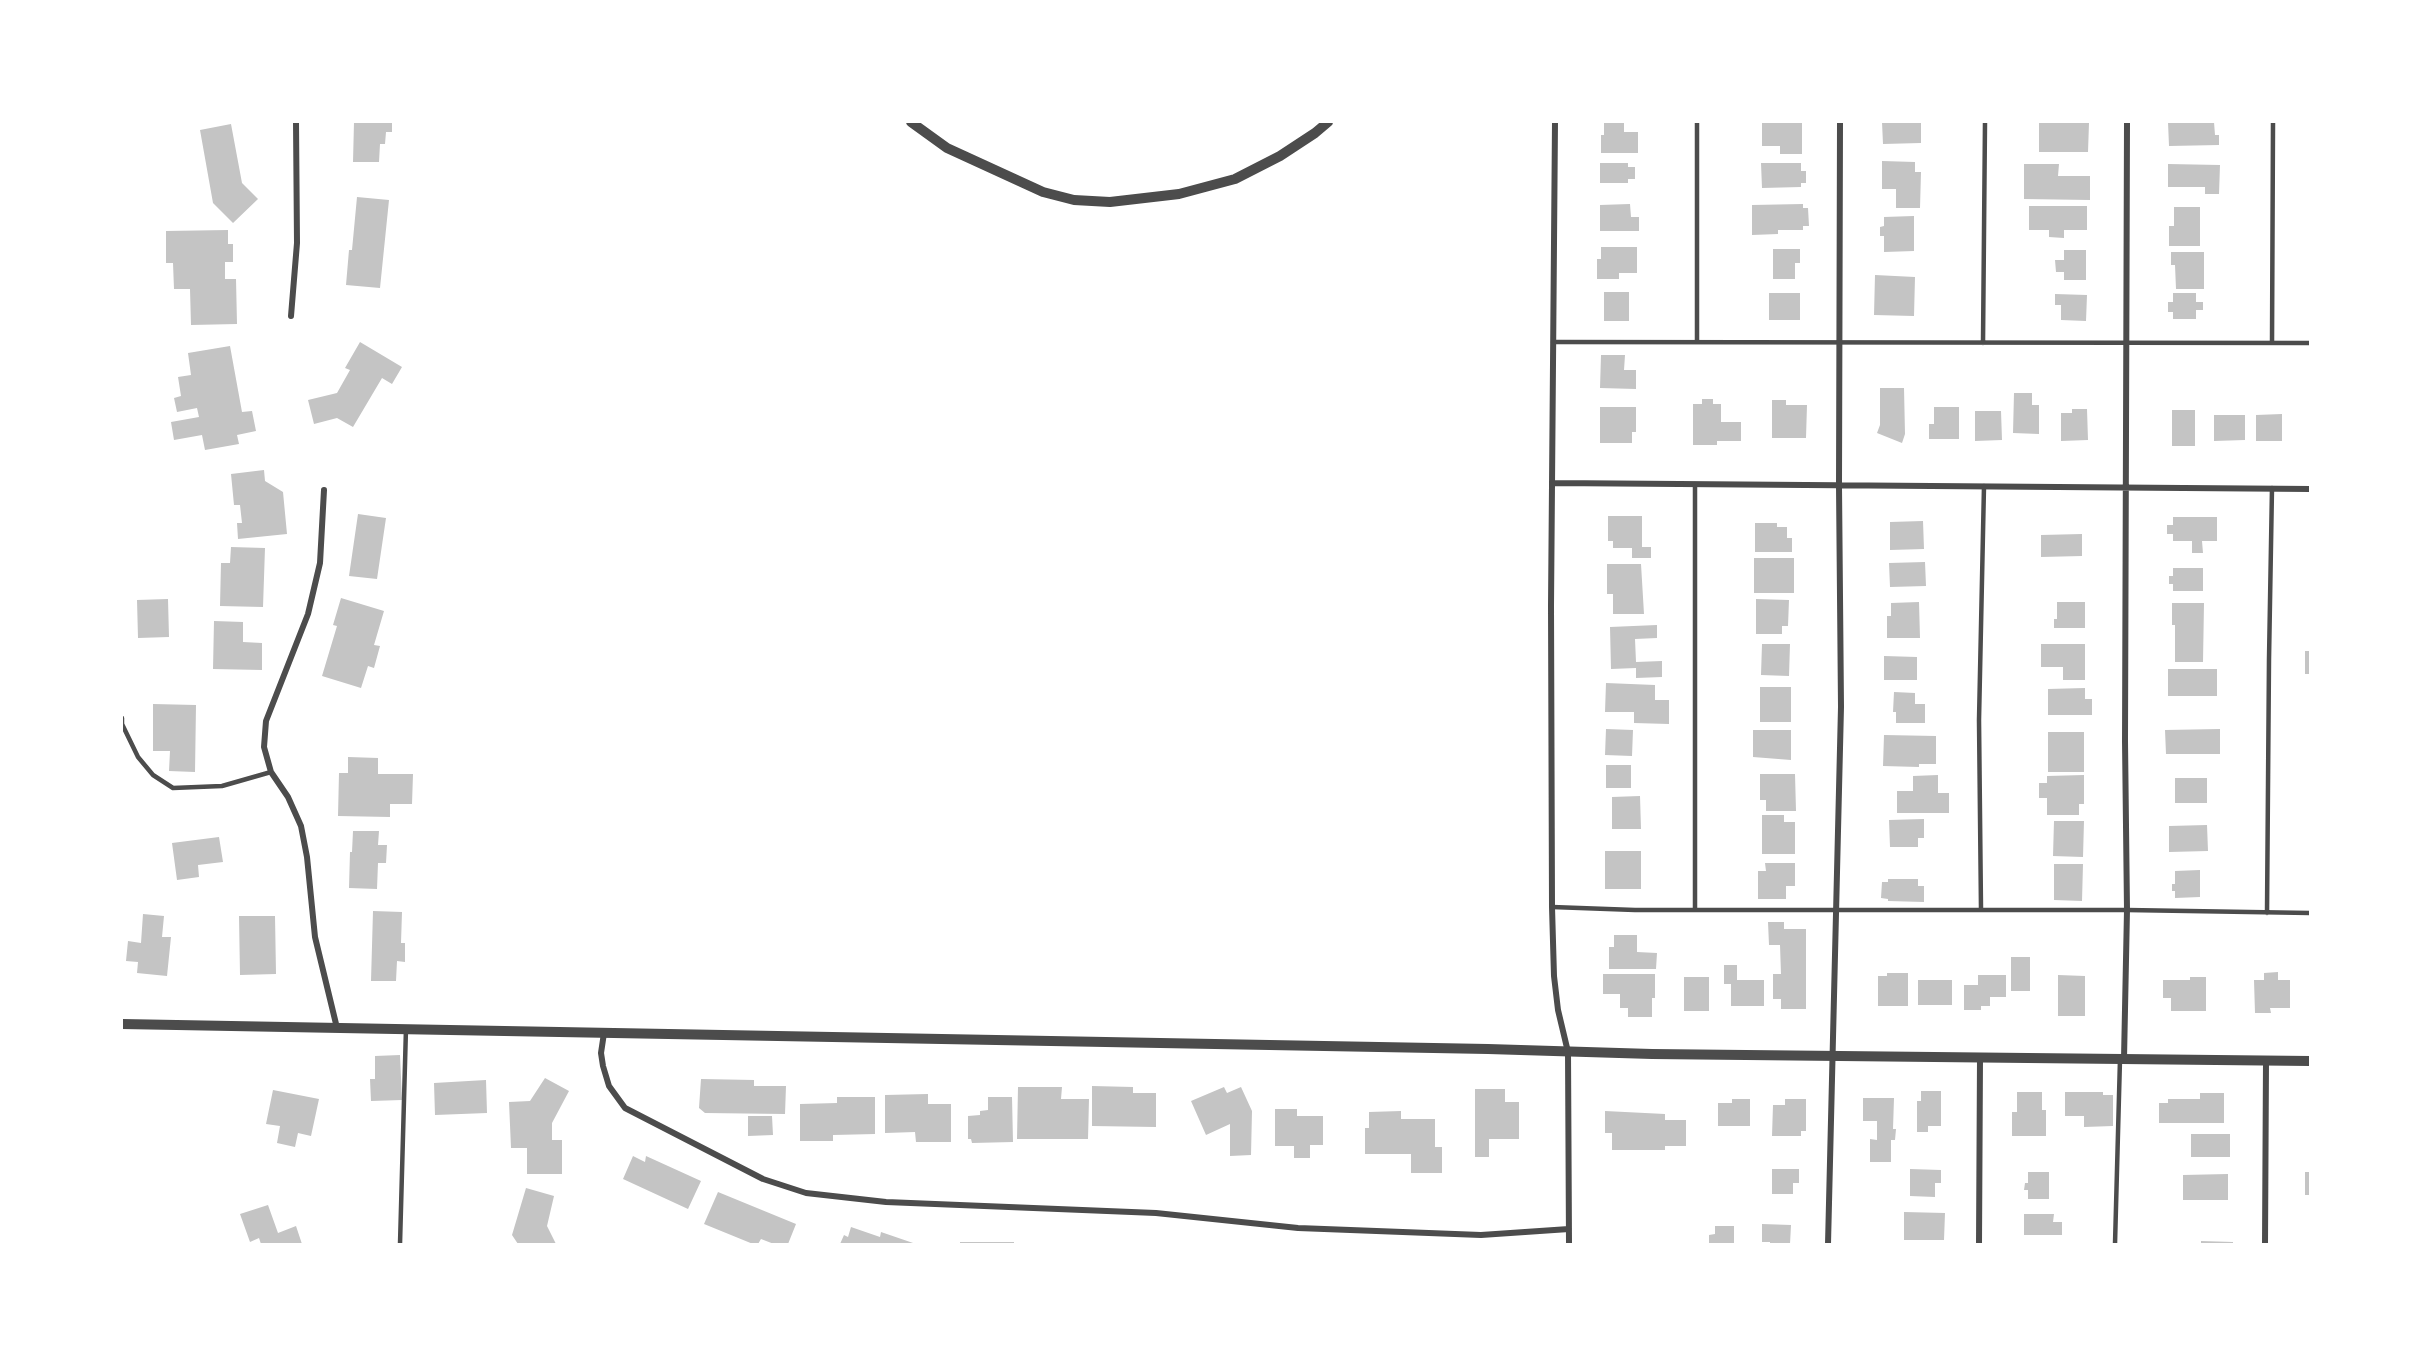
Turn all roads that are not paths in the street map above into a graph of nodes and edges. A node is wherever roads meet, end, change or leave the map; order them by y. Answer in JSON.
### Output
{"nodes":[{"id":1,"x":296,"y":122,"type":"edge"},
{"id":2,"x":911,"y":122,"type":"edge"},
{"id":3,"x":1328,"y":122,"type":"edge"},
{"id":4,"x":1555,"y":122,"type":"edge"},
{"id":5,"x":1697,"y":122,"type":"edge"},
{"id":6,"x":1840,"y":122,"type":"edge"},
{"id":7,"x":1985,"y":122,"type":"edge"},
{"id":8,"x":2127,"y":122,"type":"edge"},
{"id":9,"x":2273,"y":122,"type":"edge"},
{"id":10,"x":291,"y":316,"type":"dead end"},
{"id":11,"x":1553,"y":342,"type":"junction"},
{"id":12,"x":1697,"y":342,"type":"junction"},
{"id":13,"x":1839,"y":343,"type":"junction"},
{"id":14,"x":1983,"y":343,"type":"junction"},
{"id":15,"x":2127,"y":343,"type":"junction"},
{"id":16,"x":2272,"y":343,"type":"junction"},
{"id":17,"x":2310,"y":343,"type":"edge"},
{"id":18,"x":1553,"y":483,"type":"junction"},
{"id":19,"x":1695,"y":484,"type":"junction"},
{"id":20,"x":1839,"y":486,"type":"junction"},
{"id":21,"x":1984,"y":486,"type":"junction"},
{"id":22,"x":2127,"y":488,"type":"junction"},
{"id":23,"x":2272,"y":488,"type":"junction"},
{"id":24,"x":2310,"y":489,"type":"edge"},
{"id":25,"x":324,"y":490,"type":"dead end"},
{"id":26,"x":122,"y":718,"type":"edge"},
{"id":27,"x":272,"y":772,"type":"junction"},
{"id":28,"x":1552,"y":907,"type":"junction"},
{"id":29,"x":1695,"y":909,"type":"junction"},
{"id":30,"x":1837,"y":909,"type":"junction"},
{"id":31,"x":1981,"y":909,"type":"junction"},
{"id":32,"x":2127,"y":910,"type":"junction"},
{"id":33,"x":2267,"y":912,"type":"junction"},
{"id":34,"x":2310,"y":913,"type":"edge"},
{"id":35,"x":122,"y":1024,"type":"edge"},
{"id":36,"x":337,"y":1028,"type":"junction"},
{"id":37,"x":406,"y":1029,"type":"junction"},
{"id":38,"x":604,"y":1032,"type":"junction"},
{"id":39,"x":1568,"y":1052,"type":"junction"},
{"id":40,"x":1833,"y":1057,"type":"junction"},
{"id":41,"x":1980,"y":1058,"type":"junction"},
{"id":42,"x":2122,"y":1059,"type":"junction"},
{"id":43,"x":2266,"y":1061,"type":"junction"},
{"id":44,"x":2310,"y":1061,"type":"edge"},
{"id":45,"x":1569,"y":1229,"type":"junction"},
{"id":46,"x":400,"y":1245,"type":"edge"},
{"id":47,"x":1569,"y":1245,"type":"edge"},
{"id":48,"x":1828,"y":1245,"type":"edge"},
{"id":49,"x":1979,"y":1245,"type":"edge"},
{"id":50,"x":2115,"y":1245,"type":"edge"},
{"id":51,"x":2265,"y":1245,"type":"edge"}],
"edges":[{"from":1,"to":10,"type":"street"},
{"from":2,"to":3,"type":"street"},
{"from":4,"to":11,"type":"street"},
{"from":5,"to":12,"type":"lane"},
{"from":6,"to":13,"type":"street"},
{"from":7,"to":14,"type":"lane"},
{"from":8,"to":15,"type":"street"},
{"from":9,"to":16,"type":"lane"},
{"from":11,"to":12,"type":"lane"},
{"from":11,"to":18,"type":"street"},
{"from":12,"to":13,"type":"lane"},
{"from":13,"to":14,"type":"lane"},
{"from":13,"to":20,"type":"street"},
{"from":14,"to":15,"type":"lane"},
{"from":15,"to":16,"type":"lane"},
{"from":15,"to":22,"type":"street"},
{"from":16,"to":17,"type":"lane"},
{"from":18,"to":19,"type":"street"},
{"from":18,"to":28,"type":"street"},
{"from":19,"to":20,"type":"street"},
{"from":19,"to":29,"type":"lane"},
{"from":20,"to":21,"type":"street"},
{"from":20,"to":30,"type":"street"},
{"from":21,"to":22,"type":"street"},
{"from":21,"to":31,"type":"lane"},
{"from":22,"to":23,"type":"street"},
{"from":22,"to":32,"type":"street"},
{"from":23,"to":24,"type":"street"},
{"from":23,"to":33,"type":"lane"},
{"from":25,"to":27,"type":"street"},
{"from":26,"to":27,"type":"lane"},
{"from":27,"to":36,"type":"street"},
{"from":28,"to":29,"type":"lane"},
{"from":28,"to":39,"type":"street"},
{"from":29,"to":30,"type":"lane"},
{"from":30,"to":31,"type":"lane"},
{"from":30,"to":40,"type":"street"},
{"from":31,"to":32,"type":"lane"},
{"from":32,"to":33,"type":"lane"},
{"from":32,"to":42,"type":"street"},
{"from":33,"to":34,"type":"lane"},
{"from":35,"to":36,"type":"street"},
{"from":36,"to":37,"type":"street"},
{"from":37,"to":38,"type":"street"},
{"from":37,"to":46,"type":"lane"},
{"from":38,"to":39,"type":"street"},
{"from":38,"to":45,"type":"street"},
{"from":39,"to":40,"type":"street"},
{"from":39,"to":45,"type":"street"},
{"from":40,"to":41,"type":"street"},
{"from":40,"to":48,"type":"street"},
{"from":41,"to":42,"type":"street"},
{"from":41,"to":49,"type":"street"},
{"from":42,"to":43,"type":"street"},
{"from":42,"to":50,"type":"lane"},
{"from":43,"to":44,"type":"street"},
{"from":43,"to":51,"type":"street"},
{"from":45,"to":47,"type":"street"}]}
